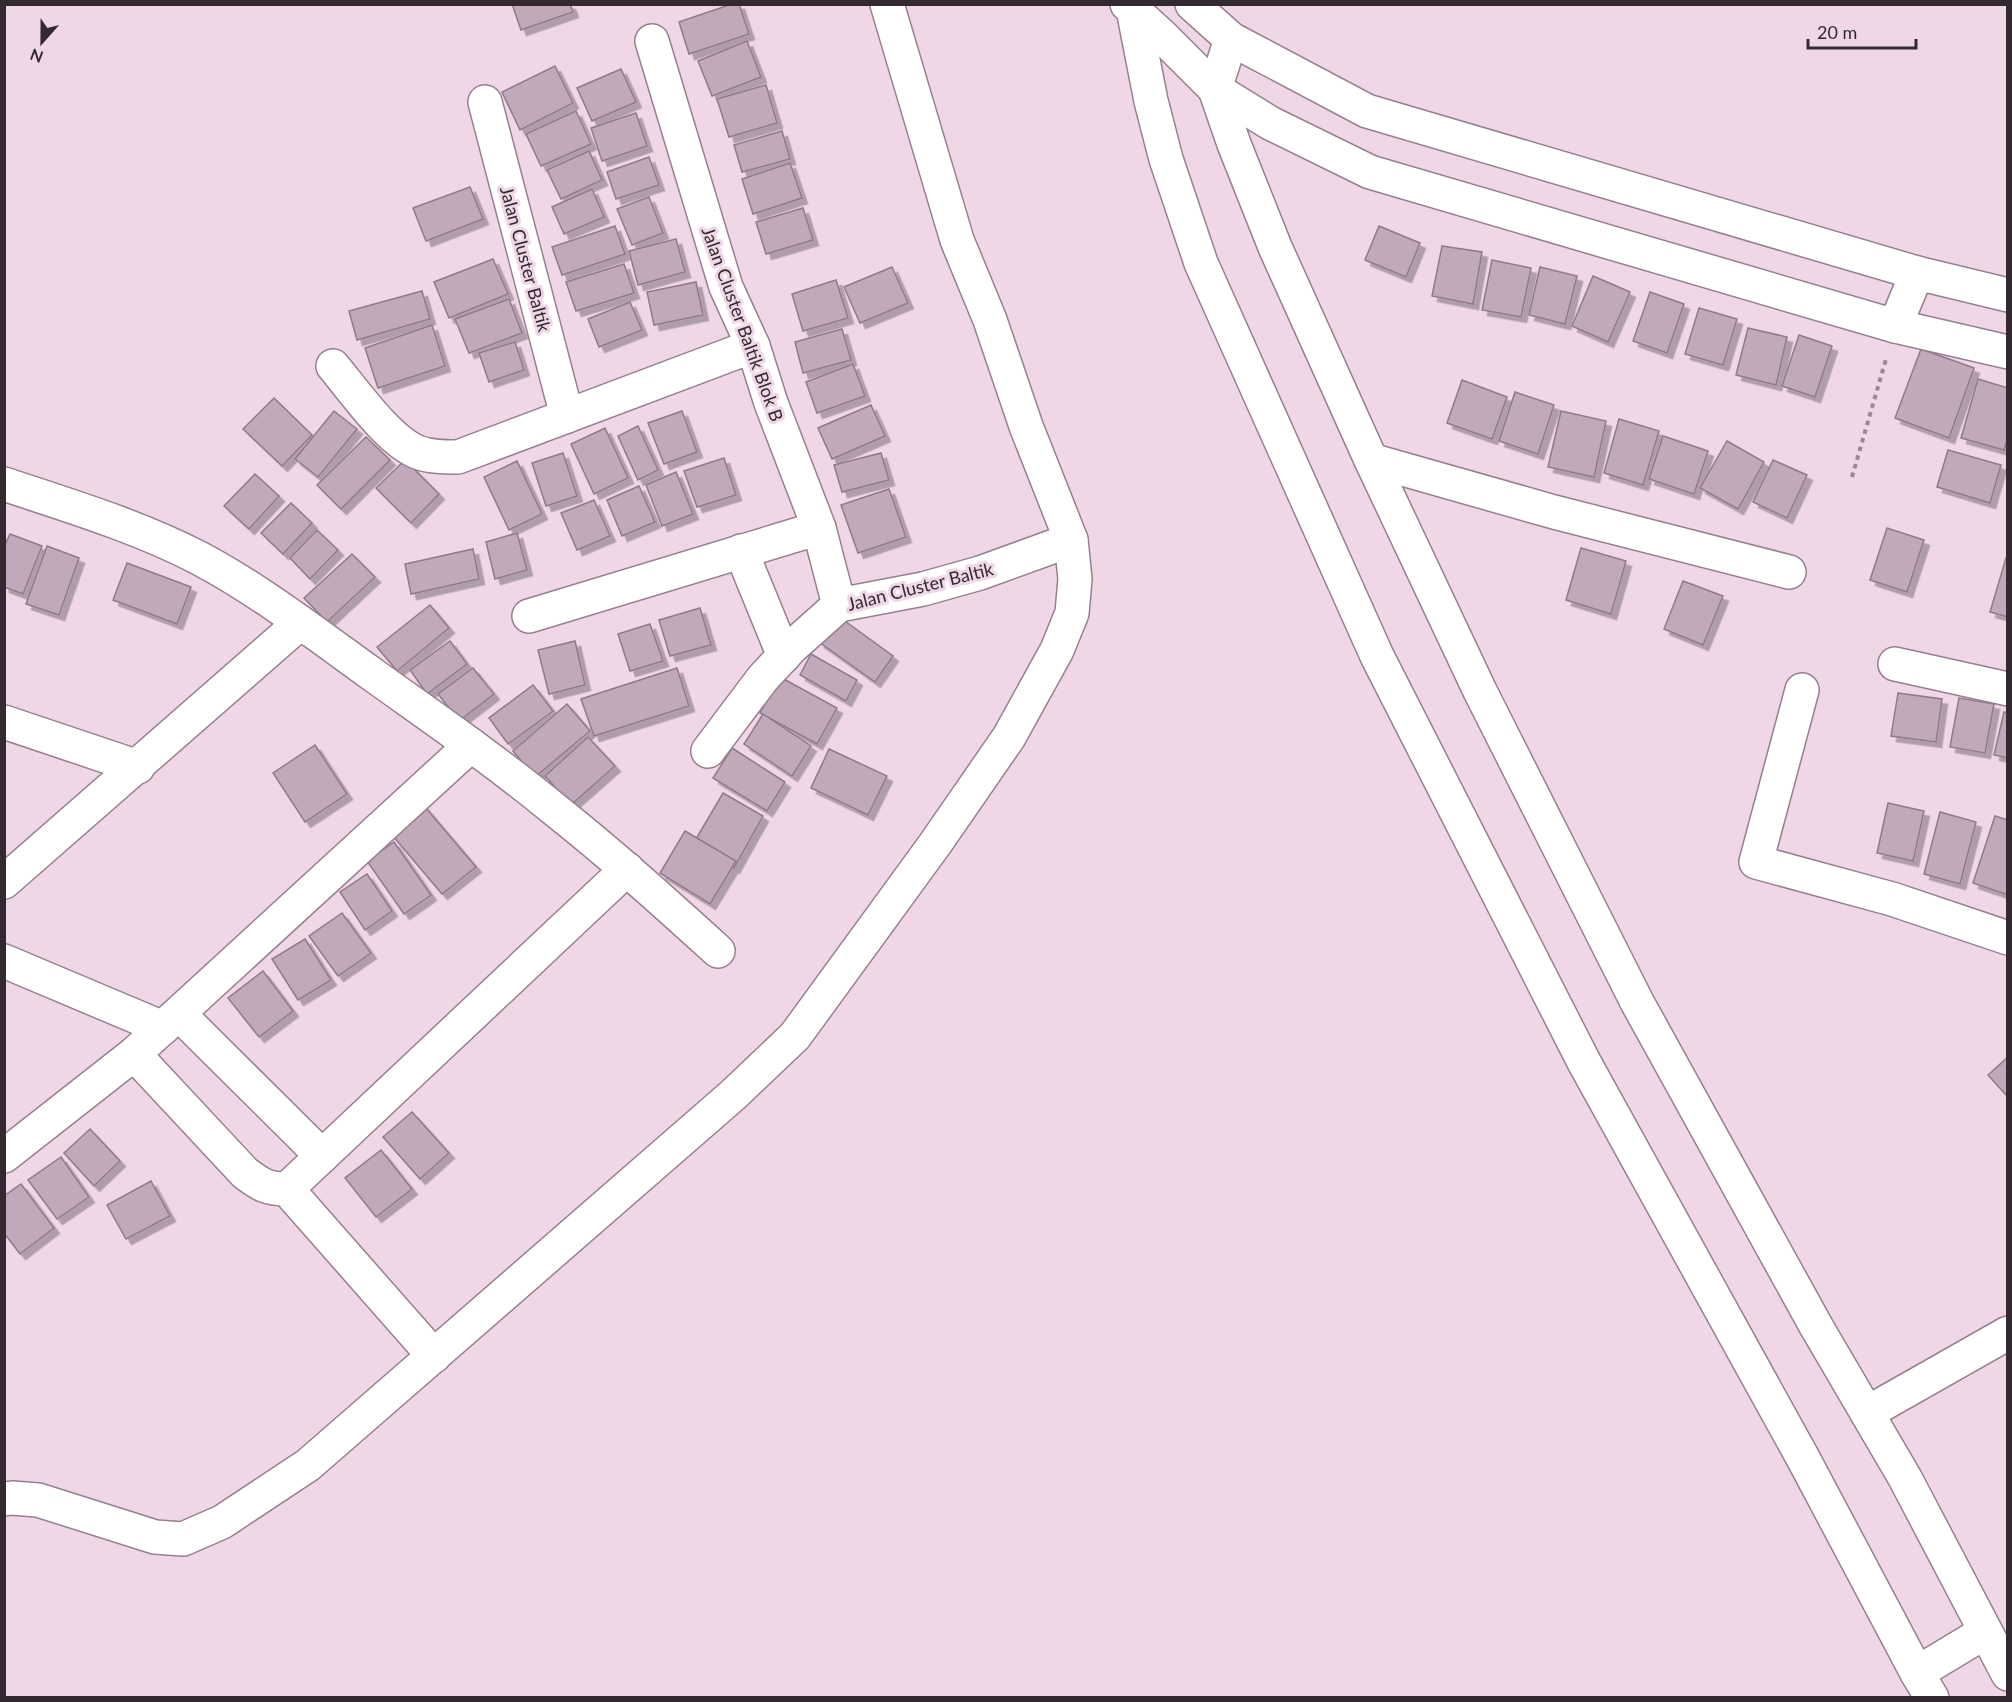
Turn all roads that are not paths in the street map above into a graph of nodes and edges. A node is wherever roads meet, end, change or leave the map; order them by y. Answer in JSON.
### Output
{"nodes":[{"id":1,"x":887,"y":4,"type":"edge"},
{"id":2,"x":1192,"y":4,"type":"edge"},
{"id":3,"x":1130,"y":6,"type":"edge"},
{"id":4,"x":1231,"y":39,"type":"junction"},
{"id":5,"x":652,"y":40,"type":"dead end"},
{"id":6,"x":1215,"y":88,"type":"junction"},
{"id":7,"x":485,"y":102,"type":"dead end"},
{"id":8,"x":1917,"y":273,"type":"junction"},
{"id":9,"x":2007,"y":295,"type":"edge"},
{"id":10,"x":1895,"y":326,"type":"junction"},
{"id":11,"x":753,"y":346,"type":"junction"},
{"id":12,"x":2007,"y":352,"type":"edge"},
{"id":13,"x":333,"y":366,"type":"dead end"},
{"id":14,"x":567,"y":416,"type":"junction"},
{"id":15,"x":1371,"y":460,"type":"junction"},
{"id":16,"x":4,"y":484,"type":"edge"},
{"id":17,"x":819,"y":528,"type":"junction"},
{"id":18,"x":1071,"y":540,"type":"junction"},
{"id":19,"x":741,"y":551,"type":"junction"},
{"id":20,"x":1789,"y":572,"type":"dead end"},
{"id":21,"x":838,"y":605,"type":"junction"},
{"id":22,"x":529,"y":616,"type":"dead end"},
{"id":23,"x":300,"y":623,"type":"junction"},
{"id":24,"x":784,"y":656,"type":"junction"},
{"id":25,"x":1895,"y":664,"type":"dead end"},
{"id":26,"x":2007,"y":689,"type":"edge"},
{"id":27,"x":1802,"y":690,"type":"dead end"},
{"id":28,"x":4,"y":722,"type":"edge"},
{"id":29,"x":471,"y":745,"type":"junction"},
{"id":30,"x":708,"y":751,"type":"dead end"},
{"id":31,"x":138,"y":767,"type":"junction"},
{"id":32,"x":627,"y":869,"type":"junction"},
{"id":33,"x":4,"y":882,"type":"edge"},
{"id":34,"x":2007,"y":938,"type":"edge"},
{"id":35,"x":718,"y":951,"type":"dead end"},
{"id":36,"x":4,"y":961,"type":"edge"},
{"id":37,"x":171,"y":1021,"type":"junction"},
{"id":38,"x":134,"y":1054,"type":"junction"},
{"id":39,"x":4,"y":1156,"type":"edge"},
{"id":40,"x":322,"y":1156,"type":"junction"},
{"id":41,"x":287,"y":1189,"type":"junction"},
{"id":42,"x":2007,"y":1333,"type":"edge"},
{"id":43,"x":434,"y":1356,"type":"junction"},
{"id":44,"x":1867,"y":1413,"type":"junction"},
{"id":45,"x":4,"y":1499,"type":"edge"},
{"id":46,"x":1985,"y":1632,"type":"junction"},
{"id":47,"x":2007,"y":1674,"type":"edge"},
{"id":48,"x":1924,"y":1685,"type":"edge"}],
"edges":[{"from":1,"to":18,"type":"street"},
{"from":2,"to":4,"type":"street"},
{"from":3,"to":6,"type":"street"},
{"from":3,"to":48,"type":"street"},
{"from":4,"to":6,"type":"street"},
{"from":4,"to":8,"type":"street"},
{"from":5,"to":11,"type":"street","name":"Jalan Cluster Baltik Blok B"},
{"from":6,"to":10,"type":"street"},
{"from":6,"to":15,"type":"street"},
{"from":7,"to":14,"type":"street","name":"Jalan Cluster Baltik"},
{"from":8,"to":9,"type":"street"},
{"from":8,"to":10,"type":"street"},
{"from":10,"to":12,"type":"street"},
{"from":11,"to":14,"type":"street"},
{"from":11,"to":17,"type":"street","name":"Jalan Cluster Baltik Blok B"},
{"from":13,"to":14,"type":"street"},
{"from":15,"to":20,"type":"street"},
{"from":15,"to":44,"type":"street"},
{"from":16,"to":23,"type":"street"},
{"from":17,"to":19,"type":"street"},
{"from":17,"to":21,"type":"street","name":"Jalan Cluster Baltik Blok B"},
{"from":18,"to":21,"type":"street","name":"Jalan Cluster Baltik"},
{"from":18,"to":43,"type":"street"},
{"from":19,"to":22,"type":"street"},
{"from":19,"to":24,"type":"street"},
{"from":21,"to":24,"type":"street","name":"Jalan Cluster Baltik"},
{"from":23,"to":29,"type":"street"},
{"from":23,"to":31,"type":"street"},
{"from":24,"to":30,"type":"street","name":"Jalan Cluster Baltik"},
{"from":25,"to":26,"type":"street"},
{"from":27,"to":34,"type":"street"},
{"from":28,"to":31,"type":"street"},
{"from":29,"to":32,"type":"street"},
{"from":29,"to":37,"type":"street"},
{"from":31,"to":33,"type":"street"},
{"from":32,"to":35,"type":"street"},
{"from":32,"to":40,"type":"street"},
{"from":36,"to":37,"type":"street"},
{"from":37,"to":38,"type":"street"},
{"from":37,"to":40,"type":"street"},
{"from":38,"to":39,"type":"street"},
{"from":38,"to":41,"type":"street"},
{"from":40,"to":41,"type":"street"},
{"from":41,"to":43,"type":"street"},
{"from":42,"to":44,"type":"street"},
{"from":43,"to":45,"type":"street"},
{"from":44,"to":46,"type":"street"},
{"from":46,"to":47,"type":"street"},
{"from":46,"to":48,"type":"street"}]}
